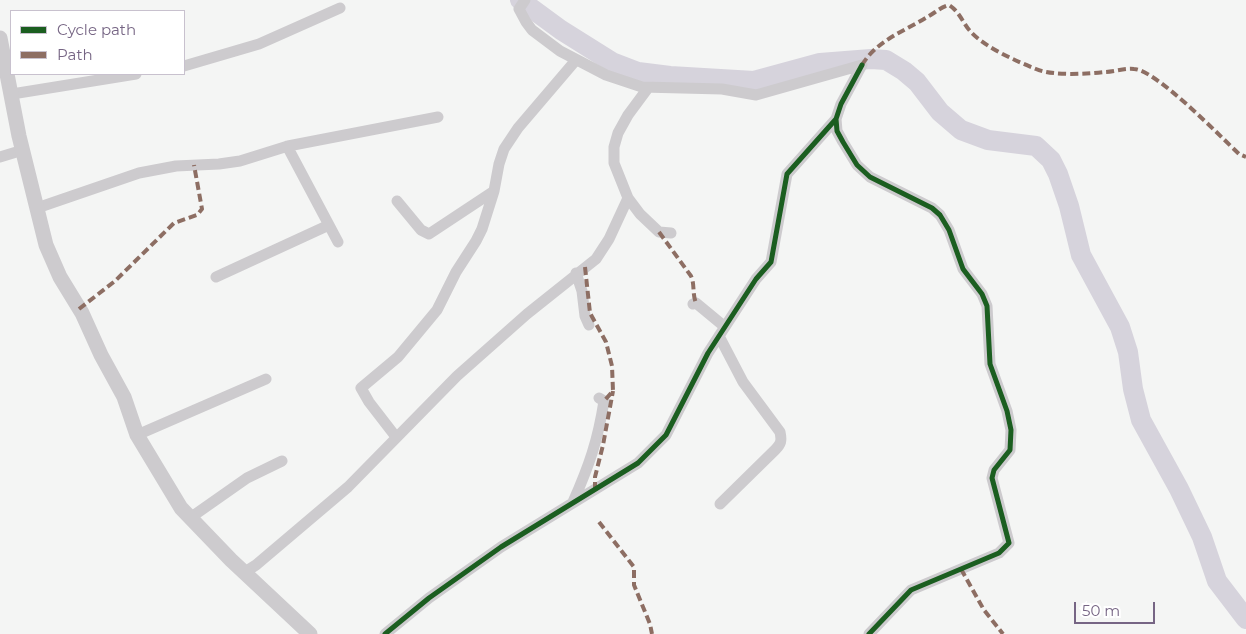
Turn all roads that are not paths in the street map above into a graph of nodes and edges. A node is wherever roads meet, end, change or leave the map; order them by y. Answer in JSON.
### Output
{"nodes":[{"id":1,"x":522,"y":5,"type":"edge"},
{"id":2,"x":340,"y":8,"type":"dead end"},
{"id":3,"x":0,"y":38,"type":"edge"},
{"id":4,"x":576,"y":60,"type":"junction"},
{"id":5,"x":185,"y":66,"type":"edge"},
{"id":6,"x":130,"y":75,"type":"edge"},
{"id":7,"x":648,"y":88,"type":"junction"},
{"id":8,"x":12,"y":94,"type":"junction"},
{"id":9,"x":438,"y":117,"type":"dead end"},
{"id":10,"x":836,"y":119,"type":"junction"},
{"id":11,"x":287,"y":146,"type":"junction"},
{"id":12,"x":23,"y":150,"type":"junction"},
{"id":13,"x":0,"y":158,"type":"edge"},
{"id":14,"x":494,"y":191,"type":"junction"},
{"id":15,"x":628,"y":198,"type":"junction"},
{"id":16,"x":397,"y":201,"type":"dead end"},
{"id":17,"x":37,"y":208,"type":"junction"},
{"id":18,"x":329,"y":226,"type":"junction"},
{"id":19,"x":671,"y":233,"type":"dead end"},
{"id":20,"x":338,"y":242,"type":"dead end"},
{"id":21,"x":576,"y":273,"type":"junction"},
{"id":22,"x":216,"y":277,"type":"dead end"},
{"id":23,"x":692,"y":304,"type":"dead end"},
{"id":24,"x":588,"y":325,"type":"dead end"},
{"id":25,"x":722,"y":332,"type":"junction"},
{"id":26,"x":266,"y":379,"type":"dead end"},
{"id":27,"x":599,"y":398,"type":"dead end"},
{"id":28,"x":137,"y":435,"type":"junction"},
{"id":29,"x":396,"y":437,"type":"junction"},
{"id":30,"x":282,"y":461,"type":"dead end"},
{"id":31,"x":573,"y":502,"type":"junction"},
{"id":32,"x":720,"y":504,"type":"dead end"},
{"id":33,"x":190,"y":518,"type":"junction"},
{"id":34,"x":245,"y":572,"type":"junction"},
{"id":35,"x":310,"y":634,"type":"edge"},
{"id":36,"x":385,"y":634,"type":"edge"},
{"id":37,"x":869,"y":634,"type":"edge"}],
"edges":[{"from":1,"to":4,"type":"street"},
{"from":2,"to":5,"type":"street"},
{"from":3,"to":8,"type":"street"},
{"from":4,"to":7,"type":"street"},
{"from":4,"to":14,"type":"street"},
{"from":6,"to":8,"type":"street"},
{"from":7,"to":10,"type":"street"},
{"from":7,"to":15,"type":"street"},
{"from":8,"to":12,"type":"street"},
{"from":9,"to":11,"type":"street"},
{"from":10,"to":25,"type":"street"},
{"from":10,"to":37,"type":"street"},
{"from":11,"to":17,"type":"street"},
{"from":11,"to":18,"type":"street"},
{"from":12,"to":13,"type":"street"},
{"from":12,"to":17,"type":"street"},
{"from":14,"to":16,"type":"street"},
{"from":14,"to":29,"type":"street"},
{"from":15,"to":19,"type":"street"},
{"from":15,"to":21,"type":"street"},
{"from":17,"to":28,"type":"street"},
{"from":18,"to":20,"type":"street"},
{"from":18,"to":22,"type":"street"},
{"from":21,"to":24,"type":"street"},
{"from":21,"to":29,"type":"street"},
{"from":23,"to":25,"type":"street"},
{"from":25,"to":31,"type":"street"},
{"from":25,"to":32,"type":"street"},
{"from":26,"to":28,"type":"street"},
{"from":27,"to":31,"type":"street"},
{"from":28,"to":33,"type":"street"},
{"from":29,"to":34,"type":"street"},
{"from":30,"to":33,"type":"street"},
{"from":31,"to":36,"type":"street"},
{"from":33,"to":34,"type":"street"},
{"from":34,"to":35,"type":"street"}]}
